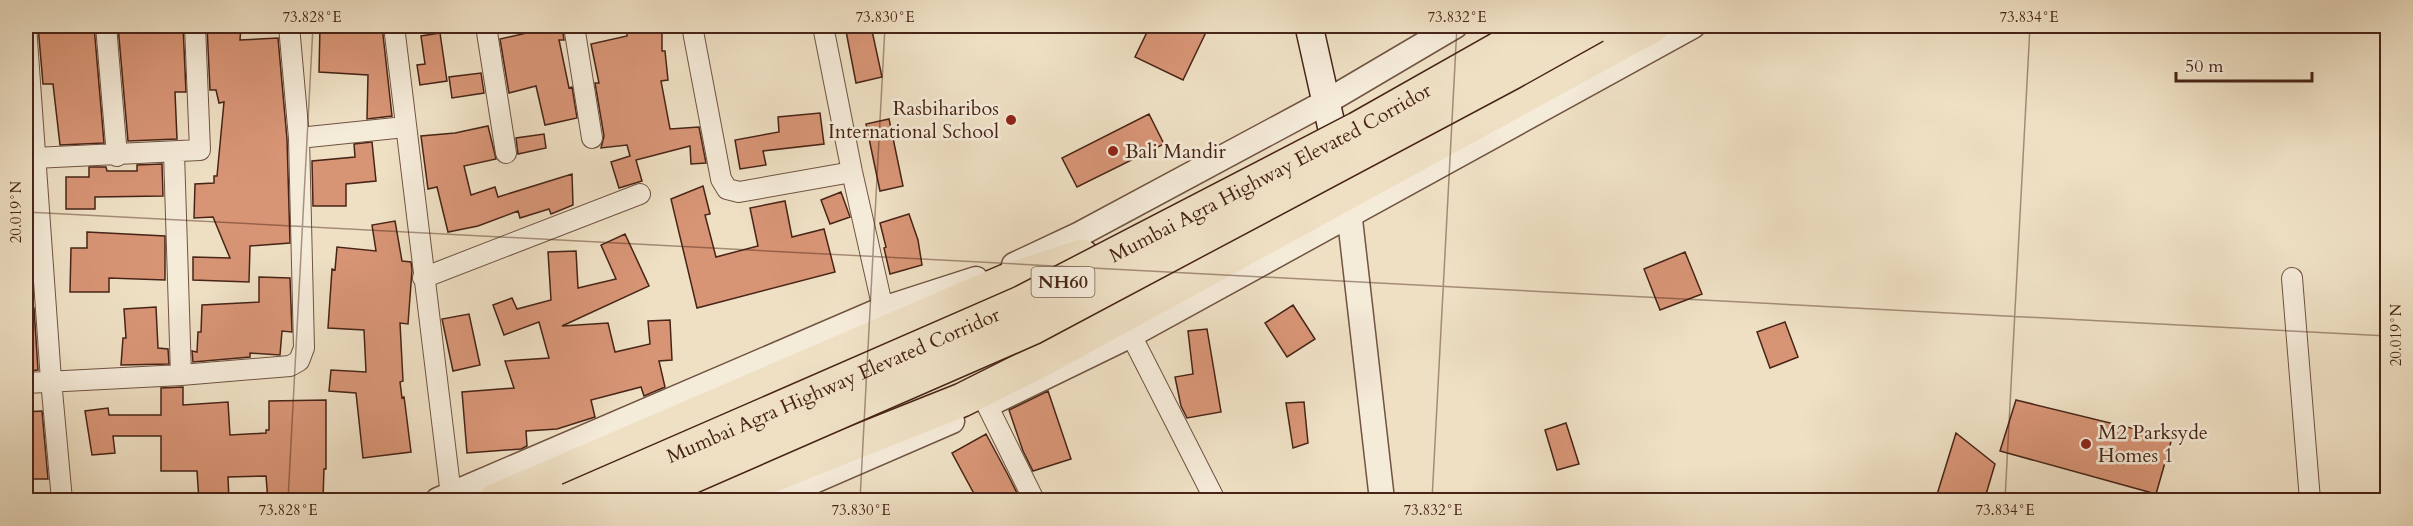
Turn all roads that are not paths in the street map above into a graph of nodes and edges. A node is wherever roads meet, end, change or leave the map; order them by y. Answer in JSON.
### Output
{"nodes":[{"id":1,"x":26,"y":26,"type":"edge"},
{"id":2,"x":106,"y":26,"type":"edge"},
{"id":3,"x":195,"y":26,"type":"edge"},
{"id":4,"x":289,"y":26,"type":"edge"},
{"id":5,"x":397,"y":26,"type":"edge"},
{"id":6,"x":486,"y":26,"type":"edge"},
{"id":7,"x":574,"y":26,"type":"edge"},
{"id":8,"x":692,"y":26,"type":"edge"},
{"id":9,"x":824,"y":26,"type":"edge"},
{"id":10,"x":1309,"y":26,"type":"edge"},
{"id":11,"x":1455,"y":26,"type":"edge"},
{"id":12,"x":1512,"y":26,"type":"edge"},
{"id":13,"x":1539,"y":26,"type":"edge"},
{"id":14,"x":1595,"y":26,"type":"edge"},
{"id":15,"x":1616,"y":26,"type":"edge"},
{"id":16,"x":1652,"y":26,"type":"edge"},
{"id":17,"x":1693,"y":26,"type":"edge"},
{"id":18,"x":1432,"y":33,"type":"edge"},
{"id":19,"x":1328,"y":114,"type":"junction"},
{"id":20,"x":405,"y":127,"type":"junction"},
{"id":21,"x":299,"y":138,"type":"junction"},
{"id":22,"x":592,"y":138,"type":"dead end"},
{"id":23,"x":174,"y":153,"type":"junction"},
{"id":24,"x":506,"y":153,"type":"dead end"},
{"id":25,"x":117,"y":156,"type":"junction"},
{"id":26,"x":34,"y":158,"type":"junction"},
{"id":27,"x":852,"y":172,"type":"junction"},
{"id":28,"x":640,"y":194,"type":"dead end"},
{"id":29,"x":1346,"y":195,"type":"junction"},
{"id":30,"x":1082,"y":256,"type":"junction"},
{"id":31,"x":423,"y":278,"type":"junction"},
{"id":32,"x":2292,"y":278,"type":"dead end"},
{"id":33,"x":883,"y":309,"type":"junction"},
{"id":34,"x":1131,"y":335,"type":"junction"},
{"id":35,"x":182,"y":375,"type":"junction"},
{"id":36,"x":51,"y":380,"type":"junction"},
{"id":37,"x":26,"y":382,"type":"edge"},
{"id":38,"x":987,"y":405,"type":"junction"},
{"id":39,"x":771,"y":488,"type":"edge"},
{"id":40,"x":444,"y":498,"type":"edge"},
{"id":41,"x":62,"y":501,"type":"edge"},
{"id":42,"x":496,"y":501,"type":"edge"},
{"id":43,"x":542,"y":501,"type":"edge"},
{"id":44,"x":569,"y":501,"type":"edge"},
{"id":45,"x":639,"y":501,"type":"edge"},
{"id":46,"x":670,"y":501,"type":"edge"},
{"id":47,"x":715,"y":501,"type":"edge"},
{"id":48,"x":1034,"y":501,"type":"edge"},
{"id":49,"x":1215,"y":501,"type":"edge"},
{"id":50,"x":1382,"y":501,"type":"edge"},
{"id":51,"x":2310,"y":501,"type":"edge"}],
"edges":[{"from":1,"to":26,"type":"street"},
{"from":2,"to":25,"type":"street"},
{"from":3,"to":23,"type":"street"},
{"from":4,"to":21,"type":"street"},
{"from":5,"to":20,"type":"street"},
{"from":6,"to":24,"type":"street"},
{"from":7,"to":22,"type":"street"},
{"from":8,"to":27,"type":"street"},
{"from":9,"to":27,"type":"street"},
{"from":10,"to":19,"type":"main road"},
{"from":11,"to":18,"type":"street"},
{"from":12,"to":19,"type":"main road"},
{"from":13,"to":44,"type":"highway","name":"Mumbai Agra Highway Elevated Corridor","number":"NH60","bridge":true},
{"from":14,"to":45,"type":"highway","name":"Mumbai Agra Highway Elevated Corridor","number":"NH60","bridge":true},
{"from":15,"to":29,"type":"main road"},
{"from":16,"to":29,"type":"highway"},
{"from":17,"to":29,"type":"street"},
{"from":18,"to":19,"type":"street"},
{"from":19,"to":29,"type":"main road"},
{"from":19,"to":30,"type":"main road"},
{"from":19,"to":33,"type":"street"},
{"from":20,"to":21,"type":"street"},
{"from":20,"to":31,"type":"street"},
{"from":21,"to":35,"type":"street"},
{"from":23,"to":25,"type":"street"},
{"from":23,"to":35,"type":"street"},
{"from":25,"to":26,"type":"street"},
{"from":26,"to":36,"type":"street"},
{"from":27,"to":33,"type":"street"},
{"from":28,"to":31,"type":"street"},
{"from":29,"to":34,"type":"street"},
{"from":29,"to":39,"type":"highway"},
{"from":29,"to":46,"type":"main road"},
{"from":29,"to":50,"type":"street"},
{"from":30,"to":42,"type":"highway"},
{"from":30,"to":43,"type":"main road"},
{"from":31,"to":40,"type":"street"},
{"from":32,"to":51,"type":"street"},
{"from":33,"to":40,"type":"street"},
{"from":34,"to":38,"type":"street"},
{"from":34,"to":49,"type":"street"},
{"from":35,"to":36,"type":"street"},
{"from":36,"to":37,"type":"street"},
{"from":36,"to":41,"type":"street"},
{"from":38,"to":39,"type":"street"},
{"from":38,"to":48,"type":"street"},
{"from":39,"to":47,"type":"highway"}]}
